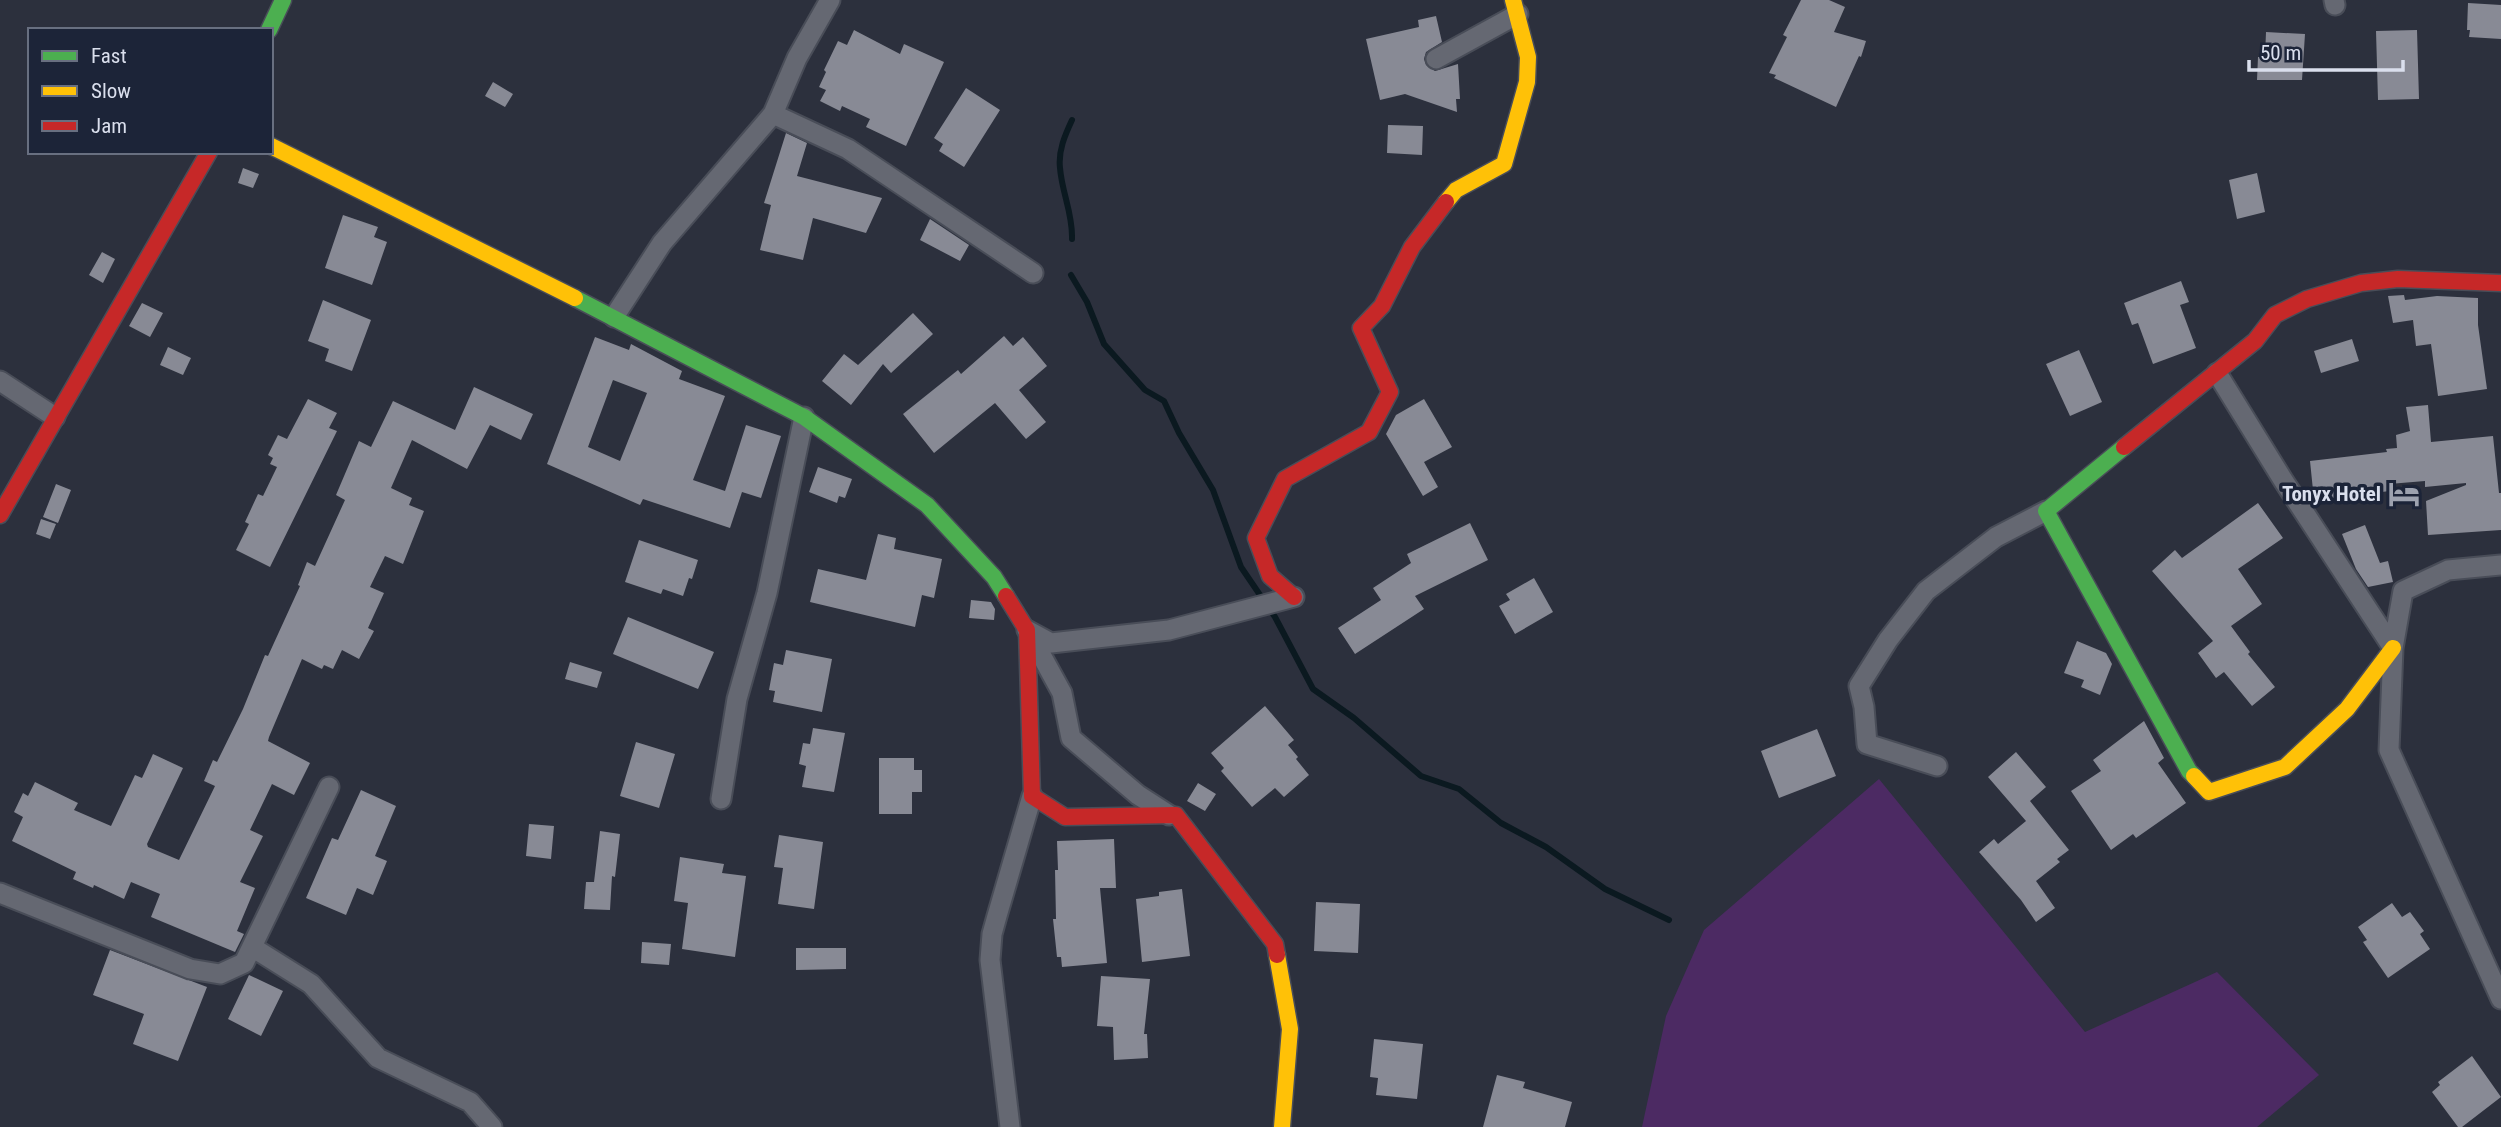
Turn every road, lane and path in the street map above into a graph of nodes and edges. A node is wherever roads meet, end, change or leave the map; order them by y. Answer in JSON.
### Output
{"nodes":[{"id":1,"x":283,"y":0,"type":"edge"},
{"id":2,"x":830,"y":0,"type":"edge"},
{"id":3,"x":1515,"y":7,"type":"edge"},
{"id":4,"x":270,"y":28,"type":"edge"},
{"id":5,"x":1436,"y":59,"type":"dead end"},
{"id":6,"x":773,"y":114,"type":"junction"},
{"id":7,"x":273,"y":147,"type":"edge"},
{"id":8,"x":208,"y":154,"type":"edge"},
{"id":9,"x":1033,"y":273,"type":"dead end"},
{"id":10,"x":2501,"y":283,"type":"edge"},
{"id":11,"x":614,"y":317,"type":"junction"},
{"id":12,"x":2217,"y":373,"type":"junction"},
{"id":13,"x":0,"y":381,"type":"edge"},
{"id":14,"x":55,"y":417,"type":"junction"},
{"id":15,"x":804,"y":417,"type":"junction"},
{"id":16,"x":2046,"y":511,"type":"junction"},
{"id":17,"x":0,"y":514,"type":"edge"},
{"id":18,"x":2501,"y":565,"type":"edge"},
{"id":19,"x":1294,"y":597,"type":"joint"},
{"id":20,"x":1027,"y":630,"type":"junction"},
{"id":21,"x":2393,"y":648,"type":"junction"},
{"id":22,"x":1937,"y":766,"type":"dead end"},
{"id":23,"x":329,"y":787,"type":"dead end"},
{"id":24,"x":1032,"y":796,"type":"junction"},
{"id":25,"x":721,"y":799,"type":"dead end"},
{"id":26,"x":1170,"y":815,"type":"junction"},
{"id":27,"x":0,"y":893,"type":"edge"},
{"id":28,"x":252,"y":947,"type":"junction"},
{"id":29,"x":2501,"y":999,"type":"edge"},
{"id":30,"x":492,"y":1127,"type":"edge"},
{"id":31,"x":1010,"y":1127,"type":"edge"},
{"id":32,"x":1282,"y":1127,"type":"edge"}],
"edges":[{"from":1,"to":4,"type":"street"},
{"from":2,"to":6,"type":"street"},
{"from":3,"to":5,"type":"street"},
{"from":3,"to":19,"type":"street"},
{"from":6,"to":9,"type":"street"},
{"from":6,"to":11,"type":"street"},
{"from":7,"to":11,"type":"street"},
{"from":8,"to":14,"type":"street"},
{"from":10,"to":12,"type":"street"},
{"from":11,"to":15,"type":"street"},
{"from":12,"to":16,"type":"street"},
{"from":12,"to":21,"type":"street"},
{"from":13,"to":14,"type":"street"},
{"from":14,"to":17,"type":"street"},
{"from":15,"to":20,"type":"street"},
{"from":15,"to":25,"type":"street"},
{"from":16,"to":21,"type":"street"},
{"from":16,"to":22,"type":"street"},
{"from":18,"to":21,"type":"street"},
{"from":19,"to":20,"type":"street"},
{"from":20,"to":24,"type":"street"},
{"from":20,"to":26,"type":"street"},
{"from":21,"to":29,"type":"street"},
{"from":23,"to":28,"type":"street"},
{"from":24,"to":26,"type":"street"},
{"from":24,"to":31,"type":"street"},
{"from":26,"to":32,"type":"street"},
{"from":27,"to":28,"type":"street"},
{"from":28,"to":30,"type":"street"}]}
